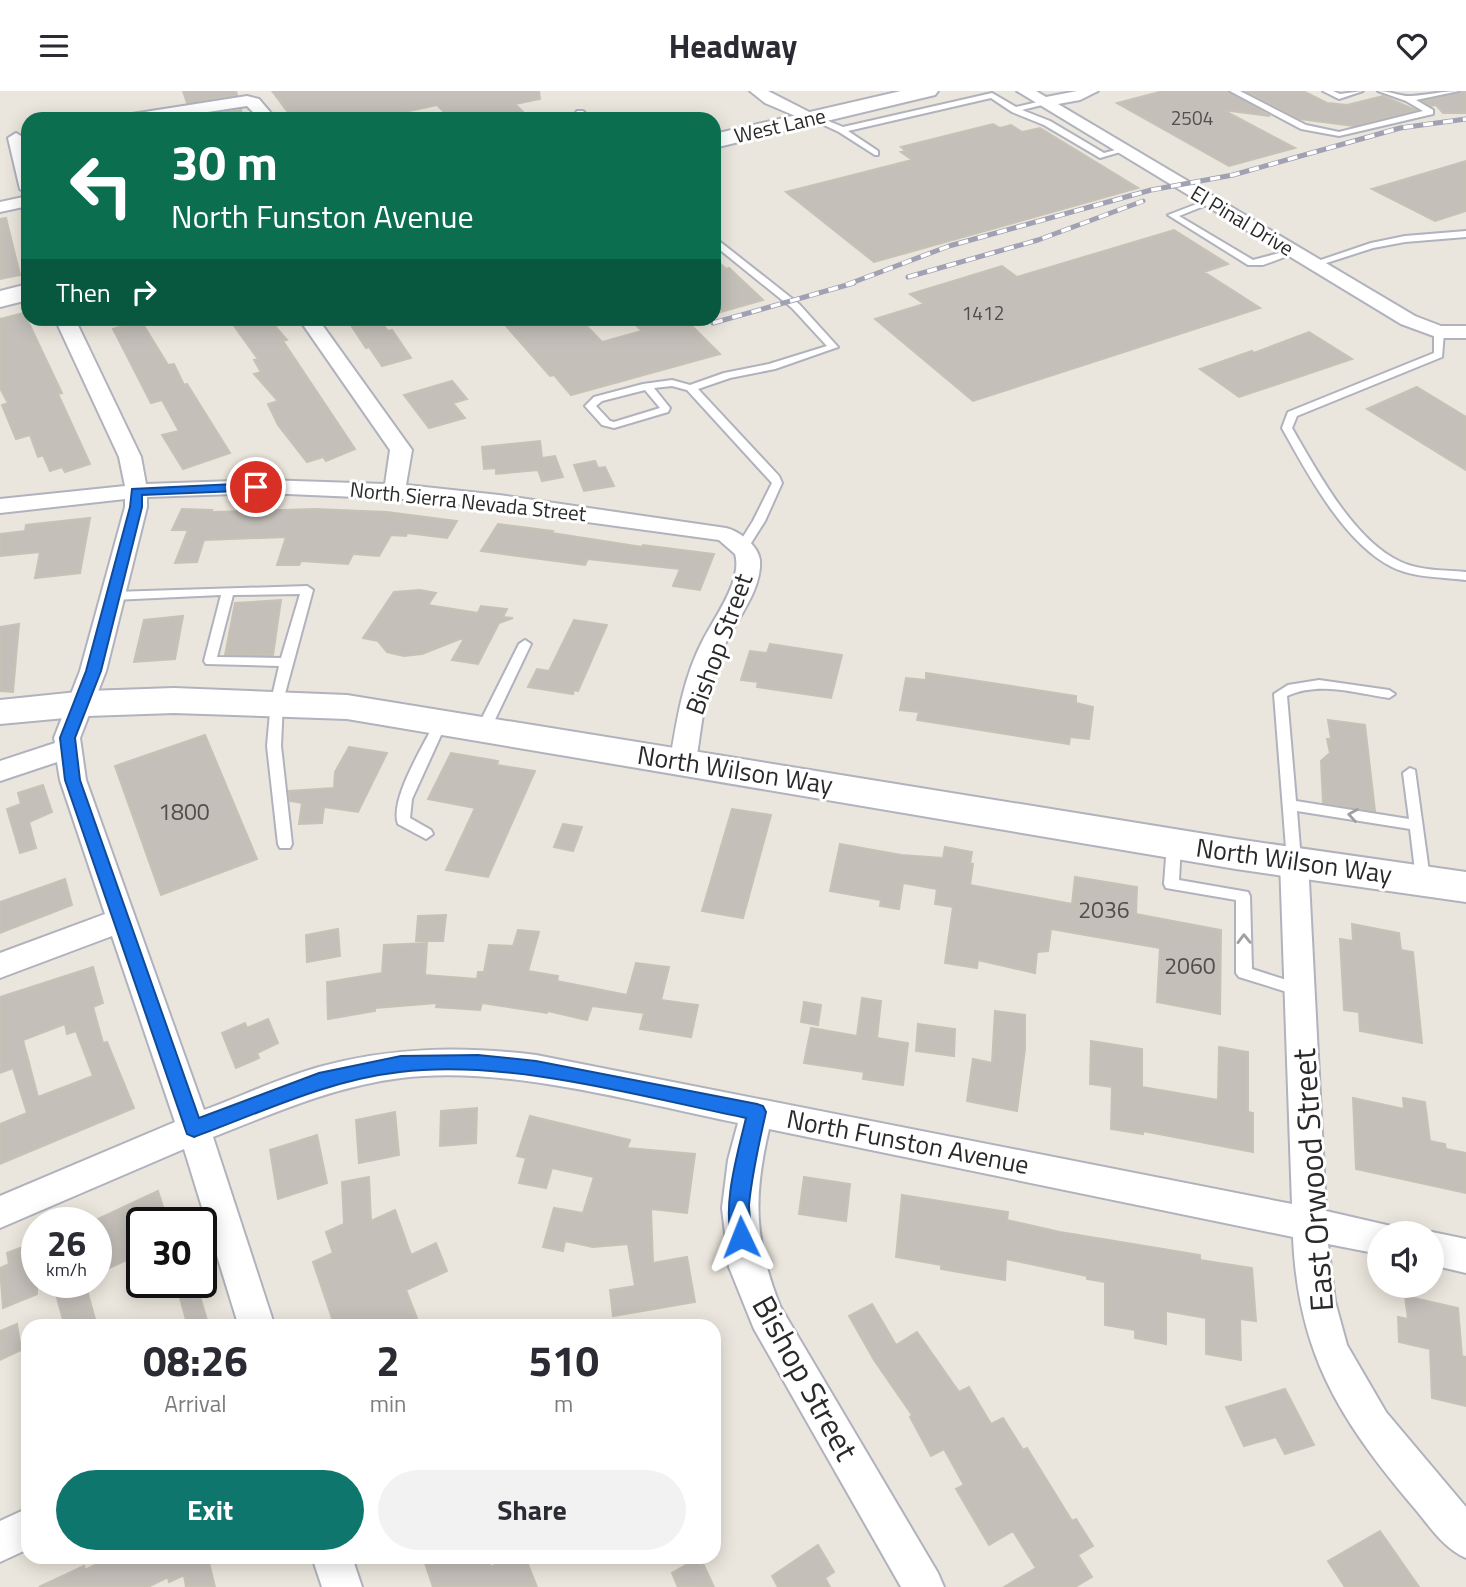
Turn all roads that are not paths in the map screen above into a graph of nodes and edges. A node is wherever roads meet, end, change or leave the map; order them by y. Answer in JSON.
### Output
{"nodes":[{"id":1,"x":758,"y":91,"type":"edge"},
{"id":2,"x":875,"y":91,"type":"edge"},
{"id":3,"x":928,"y":91,"type":"edge"},
{"id":4,"x":1025,"y":91,"type":"edge"},
{"id":5,"x":1090,"y":91,"type":"edge"},
{"id":6,"x":1234,"y":91,"type":"edge"},
{"id":7,"x":1328,"y":91,"type":"edge"},
{"id":8,"x":1359,"y":91,"type":"edge"},
{"id":9,"x":1382,"y":91,"type":"edge"},
{"id":10,"x":1455,"y":91,"type":"edge"},
{"id":11,"x":1409,"y":99,"type":"junction"},
{"id":12,"x":1043,"y":102,"type":"junction"},
{"id":13,"x":1015,"y":110,"type":"junction"},
{"id":14,"x":178,"y":112,"type":"edge"},
{"id":15,"x":261,"y":112,"type":"edge"},
{"id":16,"x":804,"y":114,"type":"junction"},
{"id":17,"x":844,"y":120,"type":"junction"},
{"id":18,"x":867,"y":124,"type":"junction"},
{"id":19,"x":721,"y":127,"type":"edge"},
{"id":20,"x":15,"y":138,"type":"edge"},
{"id":21,"x":721,"y":139,"type":"edge"},
{"id":22,"x":1123,"y":150,"type":"junction"},
{"id":23,"x":875,"y":153,"type":"dead end"},
{"id":24,"x":21,"y":162,"type":"edge"},
{"id":25,"x":21,"y":202,"type":"edge"},
{"id":26,"x":1210,"y":202,"type":"junction"},
{"id":27,"x":0,"y":207,"type":"edge"},
{"id":28,"x":1466,"y":235,"type":"edge"},
{"id":29,"x":721,"y":247,"type":"edge"},
{"id":30,"x":1294,"y":252,"type":"junction"},
{"id":31,"x":1314,"y":264,"type":"junction"},
{"id":32,"x":21,"y":294,"type":"edge"},
{"id":33,"x":0,"y":299,"type":"edge"},
{"id":34,"x":68,"y":326,"type":"edge"},
{"id":35,"x":314,"y":326,"type":"edge"},
{"id":36,"x":1439,"y":332,"type":"junction"},
{"id":37,"x":1466,"y":333,"type":"edge"},
{"id":38,"x":647,"y":386,"type":"junction"},
{"id":39,"x":691,"y":388,"type":"junction"},
{"id":40,"x":394,"y":491,"type":"junction"},
{"id":41,"x":136,"y":492,"type":"junction"},
{"id":42,"x":0,"y":506,"type":"edge"},
{"id":43,"x":734,"y":542,"type":"junction"},
{"id":44,"x":1466,"y":576,"type":"edge"},
{"id":45,"x":228,"y":591,"type":"junction"},
{"id":46,"x":113,"y":596,"type":"junction"},
{"id":47,"x":525,"y":644,"type":"dead end"},
{"id":48,"x":286,"y":662,"type":"junction"},
{"id":49,"x":1389,"y":694,"type":"dead end"},
{"id":50,"x":277,"y":701,"type":"junction"},
{"id":51,"x":80,"y":704,"type":"junction"},
{"id":52,"x":0,"y":712,"type":"edge"},
{"id":53,"x":441,"y":722,"type":"junction"},
{"id":54,"x":484,"y":728,"type":"junction"},
{"id":55,"x":68,"y":748,"type":"junction"},
{"id":56,"x":683,"y":761,"type":"junction"},
{"id":57,"x":0,"y":771,"type":"edge"},
{"id":58,"x":1410,"y":773,"type":"dead end"},
{"id":59,"x":1289,"y":805,"type":"junction"},
{"id":60,"x":1416,"y":825,"type":"junction"},
{"id":61,"x":426,"y":834,"type":"dead end"},
{"id":62,"x":285,"y":844,"type":"dead end"},
{"id":63,"x":1174,"y":844,"type":"junction"},
{"id":64,"x":1294,"y":861,"type":"junction"},
{"id":65,"x":1423,"y":879,"type":"junction"},
{"id":66,"x":1466,"y":887,"type":"edge"},
{"id":67,"x":120,"y":921,"type":"junction"},
{"id":68,"x":0,"y":966,"type":"edge"},
{"id":69,"x":1300,"y":990,"type":"junction"},
{"id":70,"x":757,"y":1112,"type":"junction"},
{"id":71,"x":194,"y":1129,"type":"junction"},
{"id":72,"x":0,"y":1212,"type":"edge"},
{"id":73,"x":1310,"y":1224,"type":"junction"},
{"id":74,"x":1367,"y":1236,"type":"edge"},
{"id":75,"x":1444,"y":1251,"type":"edge"},
{"id":76,"x":1466,"y":1256,"type":"edge"},
{"id":77,"x":254,"y":1319,"type":"edge"},
{"id":78,"x":21,"y":1532,"type":"edge"},
{"id":79,"x":1466,"y":1538,"type":"edge"},
{"id":80,"x":0,"y":1542,"type":"edge"},
{"id":81,"x":334,"y":1564,"type":"edge"},
{"id":82,"x":342,"y":1587,"type":"edge"},
{"id":83,"x":924,"y":1587,"type":"edge"}],
"edges":[{"from":1,"to":16,"type":"street"},
{"from":2,"to":16,"type":"main road","name":"West Lane"},
{"from":3,"to":17,"type":"main road","name":"West Lane"},
{"from":4,"to":12,"type":"street","name":"El Pinal Drive"},
{"from":5,"to":12,"type":"street"},
{"from":6,"to":11,"type":"lane"},
{"from":7,"to":8,"type":"lane"},
{"from":9,"to":11,"type":"lane"},
{"from":10,"to":11,"type":"lane"},
{"from":12,"to":13,"type":"lane"},
{"from":12,"to":22,"type":"street","name":"El Pinal Drive"},
{"from":13,"to":18,"type":"lane"},
{"from":13,"to":22,"type":"lane"},
{"from":14,"to":15,"type":"street"},
{"from":16,"to":17,"type":"main road","name":"West Lane"},
{"from":16,"to":19,"type":"main road","name":"West Lane"},
{"from":16,"to":21,"type":"main road","name":"West Lane"},
{"from":17,"to":18,"type":"lane"},
{"from":17,"to":18,"type":"lane"},
{"from":17,"to":23,"type":"lane"},
{"from":20,"to":24,"type":"street"},
{"from":22,"to":26,"type":"street","name":"El Pinal Drive"},
{"from":25,"to":27,"type":"street"},
{"from":26,"to":30,"type":"street","name":"El Pinal Drive"},
{"from":26,"to":30,"type":"lane"},
{"from":28,"to":31,"type":"lane"},
{"from":29,"to":39,"type":"lane"},
{"from":30,"to":31,"type":"street","name":"El Pinal Drive"},
{"from":31,"to":36,"type":"street","name":"El Pinal Drive"},
{"from":32,"to":33,"type":"main road"},
{"from":34,"to":41,"type":"street"},
{"from":35,"to":40,"type":"street"},
{"from":36,"to":37,"type":"street","name":"El Pinal Drive"},
{"from":36,"to":44,"type":"lane"},
{"from":38,"to":38,"type":"lane"},
{"from":38,"to":39,"type":"lane"},
{"from":39,"to":43,"type":"lane"},
{"from":40,"to":41,"type":"street","name":"North Sierra Nevada Street"},
{"from":40,"to":43,"type":"street","name":"North Sierra Nevada Street"},
{"from":41,"to":42,"type":"street","name":"North Sierra Nevada Street"},
{"from":41,"to":46,"type":"street"},
{"from":43,"to":56,"type":"street","name":"Bishop Street"},
{"from":45,"to":46,"type":"lane"},
{"from":45,"to":48,"type":"lane"},
{"from":45,"to":48,"type":"lane"},
{"from":46,"to":51,"type":"street"},
{"from":47,"to":54,"type":"lane"},
{"from":48,"to":50,"type":"lane"},
{"from":49,"to":59,"type":"lane"},
{"from":50,"to":51,"type":"main road","name":"North Wilson Way"},
{"from":50,"to":53,"type":"main road","name":"North Wilson Way"},
{"from":50,"to":62,"type":"lane"},
{"from":51,"to":52,"type":"main road","name":"North Wilson Way"},
{"from":51,"to":55,"type":"street"},
{"from":53,"to":54,"type":"main road","name":"North Wilson Way"},
{"from":53,"to":61,"type":"lane"},
{"from":54,"to":56,"type":"main road","name":"North Wilson Way"},
{"from":55,"to":57,"type":"street"},
{"from":55,"to":67,"type":"street"},
{"from":56,"to":63,"type":"main road","name":"North Wilson Way"},
{"from":58,"to":60,"type":"lane"},
{"from":60,"to":59,"type":"lane","one_way":true},
{"from":59,"to":64,"type":"lane"},
{"from":60,"to":65,"type":"lane"},
{"from":63,"to":64,"type":"main road","name":"North Wilson Way"},
{"from":69,"to":63,"type":"lane","one_way":true},
{"from":64,"to":65,"type":"main road","name":"North Wilson Way"},
{"from":64,"to":69,"type":"street","name":"East Orwood Street"},
{"from":65,"to":66,"type":"main road","name":"North Wilson Way"},
{"from":67,"to":68,"type":"street"},
{"from":67,"to":71,"type":"street"},
{"from":69,"to":73,"type":"street","name":"East Orwood Street"},
{"from":70,"to":71,"type":"street","name":"North Funston Avenue"},
{"from":70,"to":73,"type":"street","name":"North Funston Avenue"},
{"from":70,"to":83,"type":"street","name":"Bishop Street"},
{"from":71,"to":72,"type":"street","name":"North Funston Avenue"},
{"from":71,"to":77,"type":"street"},
{"from":73,"to":74,"type":"street","name":"North Funston Avenue"},
{"from":73,"to":79,"type":"street","name":"East Orwood Street"},
{"from":75,"to":76,"type":"street"},
{"from":78,"to":80,"type":"street"},
{"from":81,"to":82,"type":"street"}]}
